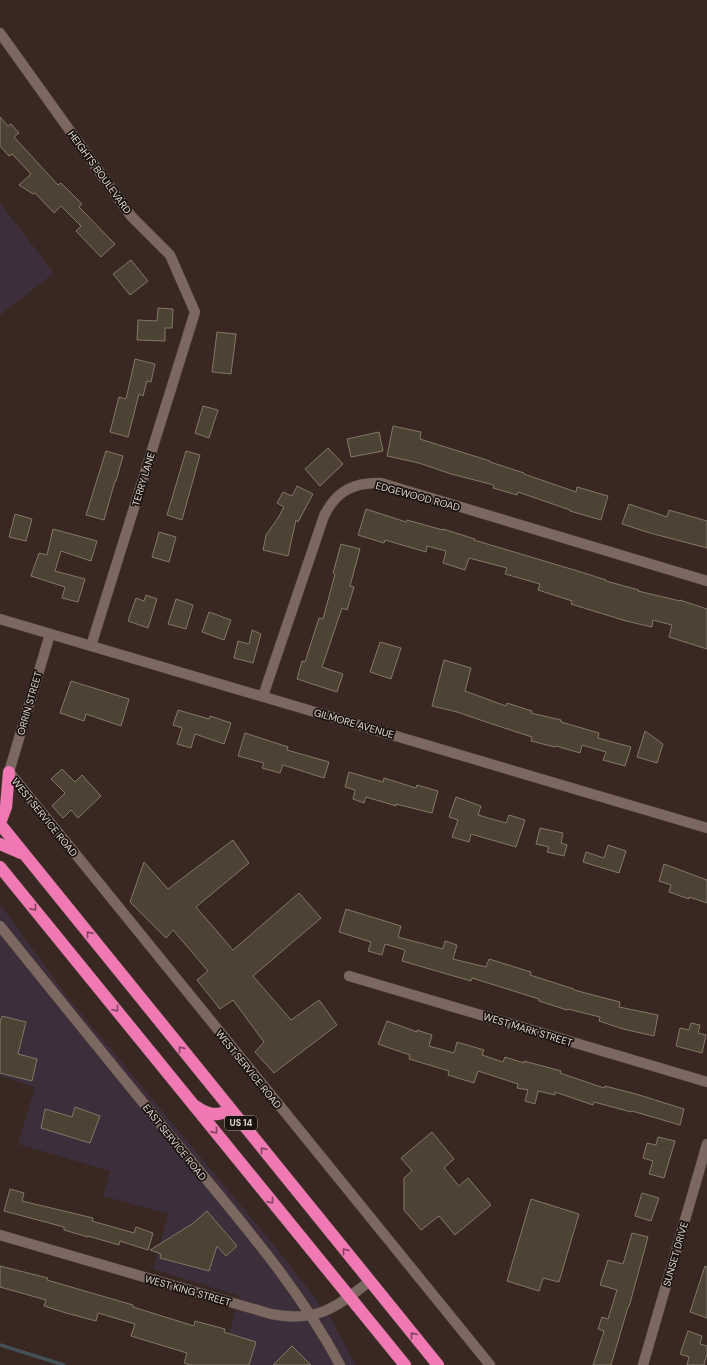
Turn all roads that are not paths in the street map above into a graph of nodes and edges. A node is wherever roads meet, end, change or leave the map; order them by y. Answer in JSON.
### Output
{"nodes":[{"id":1,"x":0,"y":34,"type":"edge"},
{"id":2,"x":195,"y":312,"type":"joint"},
{"id":3,"x":707,"y":581,"type":"edge"},
{"id":4,"x":0,"y":619,"type":"edge"},
{"id":5,"x":50,"y":634,"type":"junction"},
{"id":6,"x":91,"y":646,"type":"junction"},
{"id":7,"x":263,"y":696,"type":"junction"},
{"id":8,"x":9,"y":772,"type":"junction"},
{"id":9,"x":0,"y":786,"type":"edge"},
{"id":10,"x":0,"y":823,"type":"edge"},
{"id":11,"x":707,"y":828,"type":"edge"},
{"id":12,"x":0,"y":844,"type":"edge"},
{"id":13,"x":24,"y":854,"type":"junction"},
{"id":14,"x":0,"y":867,"type":"edge"},
{"id":15,"x":0,"y":880,"type":"edge"},
{"id":16,"x":19,"y":890,"type":"junction"},
{"id":17,"x":0,"y":926,"type":"edge"},
{"id":18,"x":349,"y":976,"type":"dead end"},
{"id":19,"x":707,"y":1082,"type":"edge"},
{"id":20,"x":192,"y":1103,"type":"junction"},
{"id":21,"x":230,"y":1109,"type":"junction"},
{"id":22,"x":707,"y":1144,"type":"edge"},
{"id":23,"x":0,"y":1235,"type":"edge"},
{"id":24,"x":370,"y":1281,"type":"junction"},
{"id":25,"x":350,"y":1297,"type":"junction"},
{"id":26,"x":311,"y":1316,"type":"junction"},
{"id":27,"x":340,"y":1365,"type":"edge"},
{"id":28,"x":405,"y":1365,"type":"edge"},
{"id":29,"x":438,"y":1365,"type":"edge"},
{"id":30,"x":490,"y":1365,"type":"edge"},
{"id":31,"x":643,"y":1365,"type":"edge"}],
"edges":[{"from":1,"to":2,"type":"street","name":"HEIGHTS BOULEVARD"},
{"from":2,"to":6,"type":"street","name":"TERRY LANE"},
{"from":3,"to":7,"type":"street","name":"EDGEWOOD ROAD"},
{"from":4,"to":5,"type":"street","name":"GILMORE AVENUE"},
{"from":5,"to":6,"type":"street","name":"GILMORE AVENUE"},
{"from":5,"to":8,"type":"street","name":"ORRIN STREET"},
{"from":6,"to":7,"type":"street","name":"GILMORE AVENUE"},
{"from":7,"to":11,"type":"street","name":"GILMORE AVENUE"},
{"from":8,"to":9,"type":"highway"},
{"from":8,"to":10,"type":"highway"},
{"from":8,"to":30,"type":"street","name":"WEST SERVICE ROAD"},
{"from":10,"to":13,"type":"highway","number":"US 14"},
{"from":12,"to":13,"type":"highway"},
{"from":21,"to":13,"type":"highway","number":"US 14","one_way":true},
{"from":14,"to":16,"type":"highway","number":"US 14"},
{"from":15,"to":16,"type":"highway"},
{"from":16,"to":20,"type":"highway","number":"US 14","one_way":true},
{"from":17,"to":26,"type":"street","name":"EAST SERVICE ROAD"},
{"from":18,"to":19,"type":"street","name":"WEST MARK STREET"},
{"from":20,"to":21,"type":"highway"},
{"from":20,"to":25,"type":"highway","number":"US 14","one_way":true},
{"from":24,"to":21,"type":"highway","number":"US 14","one_way":true},
{"from":22,"to":31,"type":"street","name":"SUNSET DRIVE"},
{"from":23,"to":26,"type":"street","name":"WEST KING STREET"},
{"from":24,"to":25,"type":"street","name":"WEST KING STREET"},
{"from":29,"to":24,"type":"highway","one_way":true},
{"from":25,"to":26,"type":"street","name":"WEST KING STREET"},
{"from":25,"to":28,"type":"highway","number":"US 14"},
{"from":26,"to":27,"type":"street","name":"EAST SERVICE ROAD"}]}
